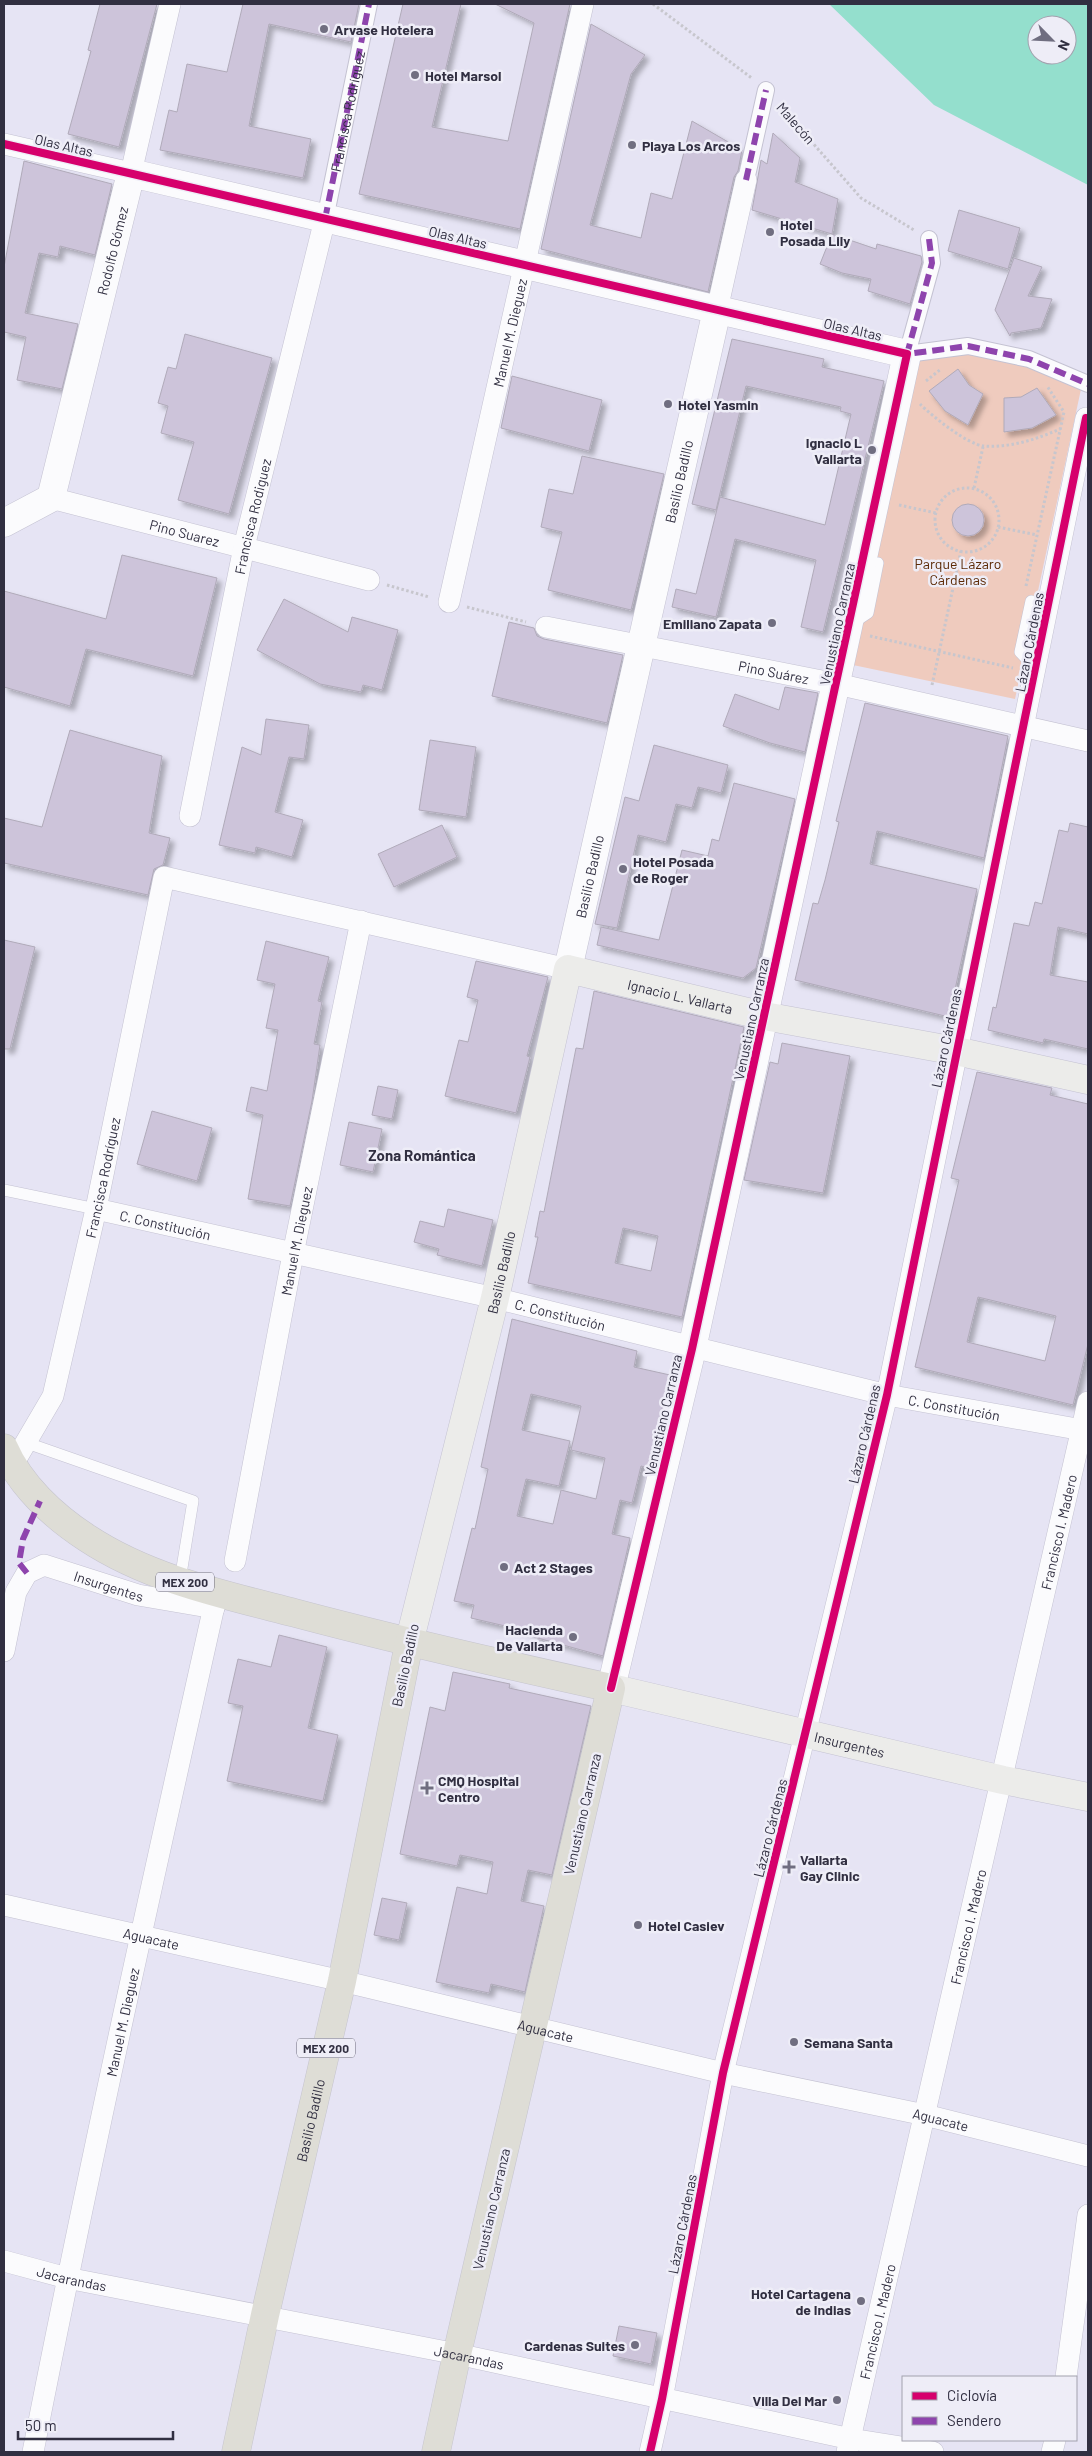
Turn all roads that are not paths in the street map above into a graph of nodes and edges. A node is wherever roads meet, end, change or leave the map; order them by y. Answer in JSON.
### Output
{"nodes":[{"id":1,"x":170,"y":4,"type":"edge"},
{"id":2,"x":369,"y":4,"type":"edge"},
{"id":3,"x":583,"y":4,"type":"edge"},
{"id":4,"x":766,"y":90,"type":"road end"},
{"id":5,"x":4,"y":144,"type":"edge"},
{"id":6,"x":131,"y":173,"type":"junction"},
{"id":7,"x":746,"y":180,"type":"joint"},
{"id":8,"x":325,"y":219,"type":"junction"},
{"id":9,"x":930,"y":239,"type":"road end"},
{"id":10,"x":524,"y":265,"type":"junction"},
{"id":11,"x":717,"y":310,"type":"junction"},
{"id":12,"x":907,"y":354,"type":"junction"},
{"id":13,"x":1088,"y":384,"type":"edge"},
{"id":14,"x":1086,"y":418,"type":"road end"},
{"id":15,"x":51,"y":498,"type":"junction"},
{"id":16,"x":4,"y":523,"type":"edge"},
{"id":17,"x":244,"y":547,"type":"junction"},
{"id":18,"x":878,"y":563,"type":"dead end"},
{"id":19,"x":369,"y":580,"type":"dead end"},
{"id":20,"x":1028,"y":596,"type":"road end"},
{"id":21,"x":449,"y":602,"type":"dead end"},
{"id":22,"x":546,"y":627,"type":"dead end"},
{"id":23,"x":849,"y":628,"type":"junction"},
{"id":24,"x":641,"y":647,"type":"junction"},
{"id":25,"x":1036,"y":671,"type":"junction"},
{"id":26,"x":837,"y":684,"type":"junction"},
{"id":27,"x":1025,"y":726,"type":"junction"},
{"id":28,"x":1088,"y":741,"type":"edge"},
{"id":29,"x":190,"y":816,"type":"dead end"},
{"id":30,"x":164,"y":877,"type":"joint"},
{"id":31,"x":361,"y":921,"type":"junction"},
{"id":32,"x":568,"y":969,"type":"junction"},
{"id":33,"x":764,"y":1016,"type":"junction"},
{"id":34,"x":956,"y":1051,"type":"junction"},
{"id":35,"x":1088,"y":1080,"type":"edge"},
{"id":36,"x":4,"y":1190,"type":"edge"},
{"id":37,"x":96,"y":1208,"type":"junction"},
{"id":38,"x":293,"y":1254,"type":"junction"},
{"id":39,"x":494,"y":1298,"type":"junction"},
{"id":40,"x":692,"y":1349,"type":"junction"},
{"id":41,"x":887,"y":1395,"type":"junction"},
{"id":42,"x":1088,"y":1402,"type":"edge"},
{"id":43,"x":1085,"y":1431,"type":"edge"},
{"id":44,"x":14,"y":1452,"type":"edge"},
{"id":45,"x":236,"y":1561,"type":"dead end"},
{"id":46,"x":180,"y":1580,"type":"junction"},
{"id":47,"x":216,"y":1601,"type":"junction"},
{"id":48,"x":408,"y":1643,"type":"junction"},
{"id":49,"x":4,"y":1651,"type":"edge"},
{"id":50,"x":611,"y":1688,"type":"junction"},
{"id":51,"x":807,"y":1733,"type":"junction"},
{"id":52,"x":1003,"y":1780,"type":"junction"},
{"id":53,"x":1088,"y":1796,"type":"edge"},
{"id":54,"x":4,"y":1905,"type":"edge"},
{"id":55,"x":140,"y":1936,"type":"junction"},
{"id":56,"x":342,"y":1981,"type":"junction"},
{"id":57,"x":533,"y":2028,"type":"junction"},
{"id":58,"x":723,"y":2073,"type":"junction"},
{"id":59,"x":925,"y":2115,"type":"junction"},
{"id":60,"x":1088,"y":2156,"type":"edge"},
{"id":61,"x":1088,"y":2215,"type":"edge"},
{"id":62,"x":4,"y":2261,"type":"edge"},
{"id":63,"x":67,"y":2278,"type":"junction"},
{"id":64,"x":265,"y":2315,"type":"junction"},
{"id":65,"x":457,"y":2354,"type":"junction"},
{"id":66,"x":1066,"y":2376,"type":"edge"},
{"id":67,"x":662,"y":2400,"type":"junction"},
{"id":68,"x":849,"y":2446,"type":"edge"},
{"id":69,"x":33,"y":2452,"type":"edge"},
{"id":70,"x":236,"y":2452,"type":"edge"},
{"id":71,"x":436,"y":2452,"type":"edge"},
{"id":72,"x":650,"y":2452,"type":"edge"},
{"id":73,"x":933,"y":2452,"type":"edge"}],
"edges":[{"from":1,"to":6,"type":"street","name":"Rodolfo Gómez"},
{"from":2,"to":8,"type":"street","name":"Francisca Rodríguez"},
{"from":3,"to":10,"type":"street","name":"Manuel M. Dieguez"},
{"from":4,"to":7,"type":"street","name":"Basilio Badillo"},
{"from":5,"to":6,"type":"street","name":"Olas Altas"},
{"from":6,"to":8,"type":"street","name":"Olas Altas"},
{"from":6,"to":15,"type":"street","name":"Rodolfo Gómez"},
{"from":7,"to":11,"type":"street","name":"Basilio Badillo"},
{"from":8,"to":10,"type":"street","name":"Olas Altas"},
{"from":8,"to":17,"type":"street","name":"Francisca Rodiguez"},
{"from":9,"to":12,"type":"street","name":"Venustiano Carranza"},
{"from":10,"to":11,"type":"street","name":"Olas Altas"},
{"from":10,"to":21,"type":"street","name":"Manuel M. Dieguez"},
{"from":11,"to":12,"type":"street","name":"Olas Altas"},
{"from":11,"to":24,"type":"street","name":"Basilio Badillo"},
{"from":12,"to":13,"type":"street"},
{"from":12,"to":23,"type":"street","name":"Venustiano Carranza"},
{"from":14,"to":25,"type":"street","name":"Lázaro Cárdenas"},
{"from":15,"to":16,"type":"street"},
{"from":15,"to":17,"type":"street","name":"Pino Suarez"},
{"from":17,"to":19,"type":"street","name":"Pino Suarez"},
{"from":17,"to":29,"type":"street","name":"Francisca Rodiguez"},
{"from":18,"to":23,"type":"lane"},
{"from":20,"to":25,"type":"lane"},
{"from":22,"to":24,"type":"street","name":"Pino Suárez"},
{"from":23,"to":26,"type":"street","name":"Venustiano Carranza"},
{"from":24,"to":26,"type":"street","name":"Pino Suárez"},
{"from":24,"to":32,"type":"street","name":"Basilio Badillo"},
{"from":25,"to":27,"type":"street","name":"Lázaro Cárdenas"},
{"from":26,"to":27,"type":"street","name":"Pino Suárez"},
{"from":26,"to":33,"type":"street","name":"Venustiano Carranza"},
{"from":27,"to":28,"type":"street","name":"Pino Suárez"},
{"from":27,"to":34,"type":"street","name":"Lázaro Cárdenas"},
{"from":30,"to":31,"type":"street","name":"Ignacio L. Vallarta"},
{"from":30,"to":37,"type":"street","name":"Francisca Rodríguez"},
{"from":31,"to":32,"type":"street","name":"Ignacio L. Vallarta"},
{"from":31,"to":38,"type":"street","name":"Manuel M. Dieguez"},
{"from":32,"to":33,"type":"main road","name":"Ignacio L. Vallarta"},
{"from":32,"to":39,"type":"main road","name":"Basilio Badillo"},
{"from":33,"to":34,"type":"main road","name":"Ignacio L. Vallarta"},
{"from":33,"to":40,"type":"street","name":"Venustiano Carranza"},
{"from":34,"to":35,"type":"main road","name":"Ignacio L. Vallarta"},
{"from":34,"to":41,"type":"street","name":"Lázaro Cárdenas"},
{"from":36,"to":37,"type":"lane","name":"C. Constitución"},
{"from":37,"to":38,"type":"street","name":"C. Constitución"},
{"from":37,"to":44,"type":"street","name":"Francisca Rodríguez"},
{"from":38,"to":39,"type":"street","name":"C. Constitución"},
{"from":38,"to":45,"type":"street","name":"Manuel M. Dieguez"},
{"from":39,"to":40,"type":"street","name":"C. Constitución"},
{"from":39,"to":48,"type":"main road","name":"Basilio Badillo"},
{"from":40,"to":41,"type":"street","name":"C. Constitución"},
{"from":40,"to":50,"type":"street","name":"Venustiano Carranza"},
{"from":41,"to":43,"type":"street","name":"C. Constitución"},
{"from":41,"to":51,"type":"street","name":"Lázaro Cárdenas"},
{"from":42,"to":43,"type":"street","name":"Francisco I. Madero"},
{"from":43,"to":52,"type":"street","name":"Francisco I. Madero"},
{"from":44,"to":46,"type":"main road","number":"MEX 200"},
{"from":44,"to":46,"type":"lane"},
{"from":46,"to":47,"type":"main road","number":"MEX 200"},
{"from":47,"to":48,"type":"main road","number":"MEX 200"},
{"from":47,"to":49,"type":"street","name":"Insurgentes"},
{"from":47,"to":55,"type":"street","name":"Manuel M. Dieguez"},
{"from":48,"to":50,"type":"main road","number":"MEX 200"},
{"from":48,"to":56,"type":"main road","name":"Basilio Badillo","number":"MEX 200"},
{"from":50,"to":51,"type":"main road","name":"Insurgentes"},
{"from":50,"to":57,"type":"main road","name":"Venustiano Carranza"},
{"from":51,"to":52,"type":"main road","name":"Insurgentes"},
{"from":51,"to":58,"type":"street","name":"Lázaro Cárdenas"},
{"from":52,"to":53,"type":"main road","name":"Insurgentes"},
{"from":52,"to":59,"type":"street","name":"Francisco I. Madero"},
{"from":54,"to":55,"type":"street","name":"Aguacate"},
{"from":55,"to":56,"type":"street","name":"Aguacate"},
{"from":55,"to":63,"type":"street","name":"Manuel M. Dieguez"},
{"from":56,"to":57,"type":"street","name":"Aguacate"},
{"from":56,"to":64,"type":"main road","name":"Basilio Badillo","number":"MEX 200"},
{"from":57,"to":58,"type":"street","name":"Aguacate"},
{"from":57,"to":65,"type":"main road","name":"Venustiano Carranza"},
{"from":58,"to":59,"type":"street","name":"Aguacate"},
{"from":58,"to":67,"type":"street","name":"Lázaro Cárdenas"},
{"from":59,"to":60,"type":"street","name":"Aguacate"},
{"from":59,"to":68,"type":"street","name":"Francisco I. Madero"},
{"from":61,"to":66,"type":"street"},
{"from":62,"to":63,"type":"street","name":"Jacarandas"},
{"from":63,"to":64,"type":"street","name":"Jacarandas"},
{"from":63,"to":69,"type":"street","name":"Manuel M. Dieguez"},
{"from":64,"to":65,"type":"street","name":"Jacarandas"},
{"from":64,"to":70,"type":"main road","name":"Basilio Badillo","number":"MEX 200"},
{"from":65,"to":67,"type":"street","name":"Jacarandas"},
{"from":65,"to":71,"type":"main road","name":"Venustiano Carranza"},
{"from":67,"to":68,"type":"street","name":"Jacarandas"},
{"from":67,"to":72,"type":"street","name":"Lázaro Cárdenas"},
{"from":68,"to":73,"type":"street","name":"Jacarandas"}]}
